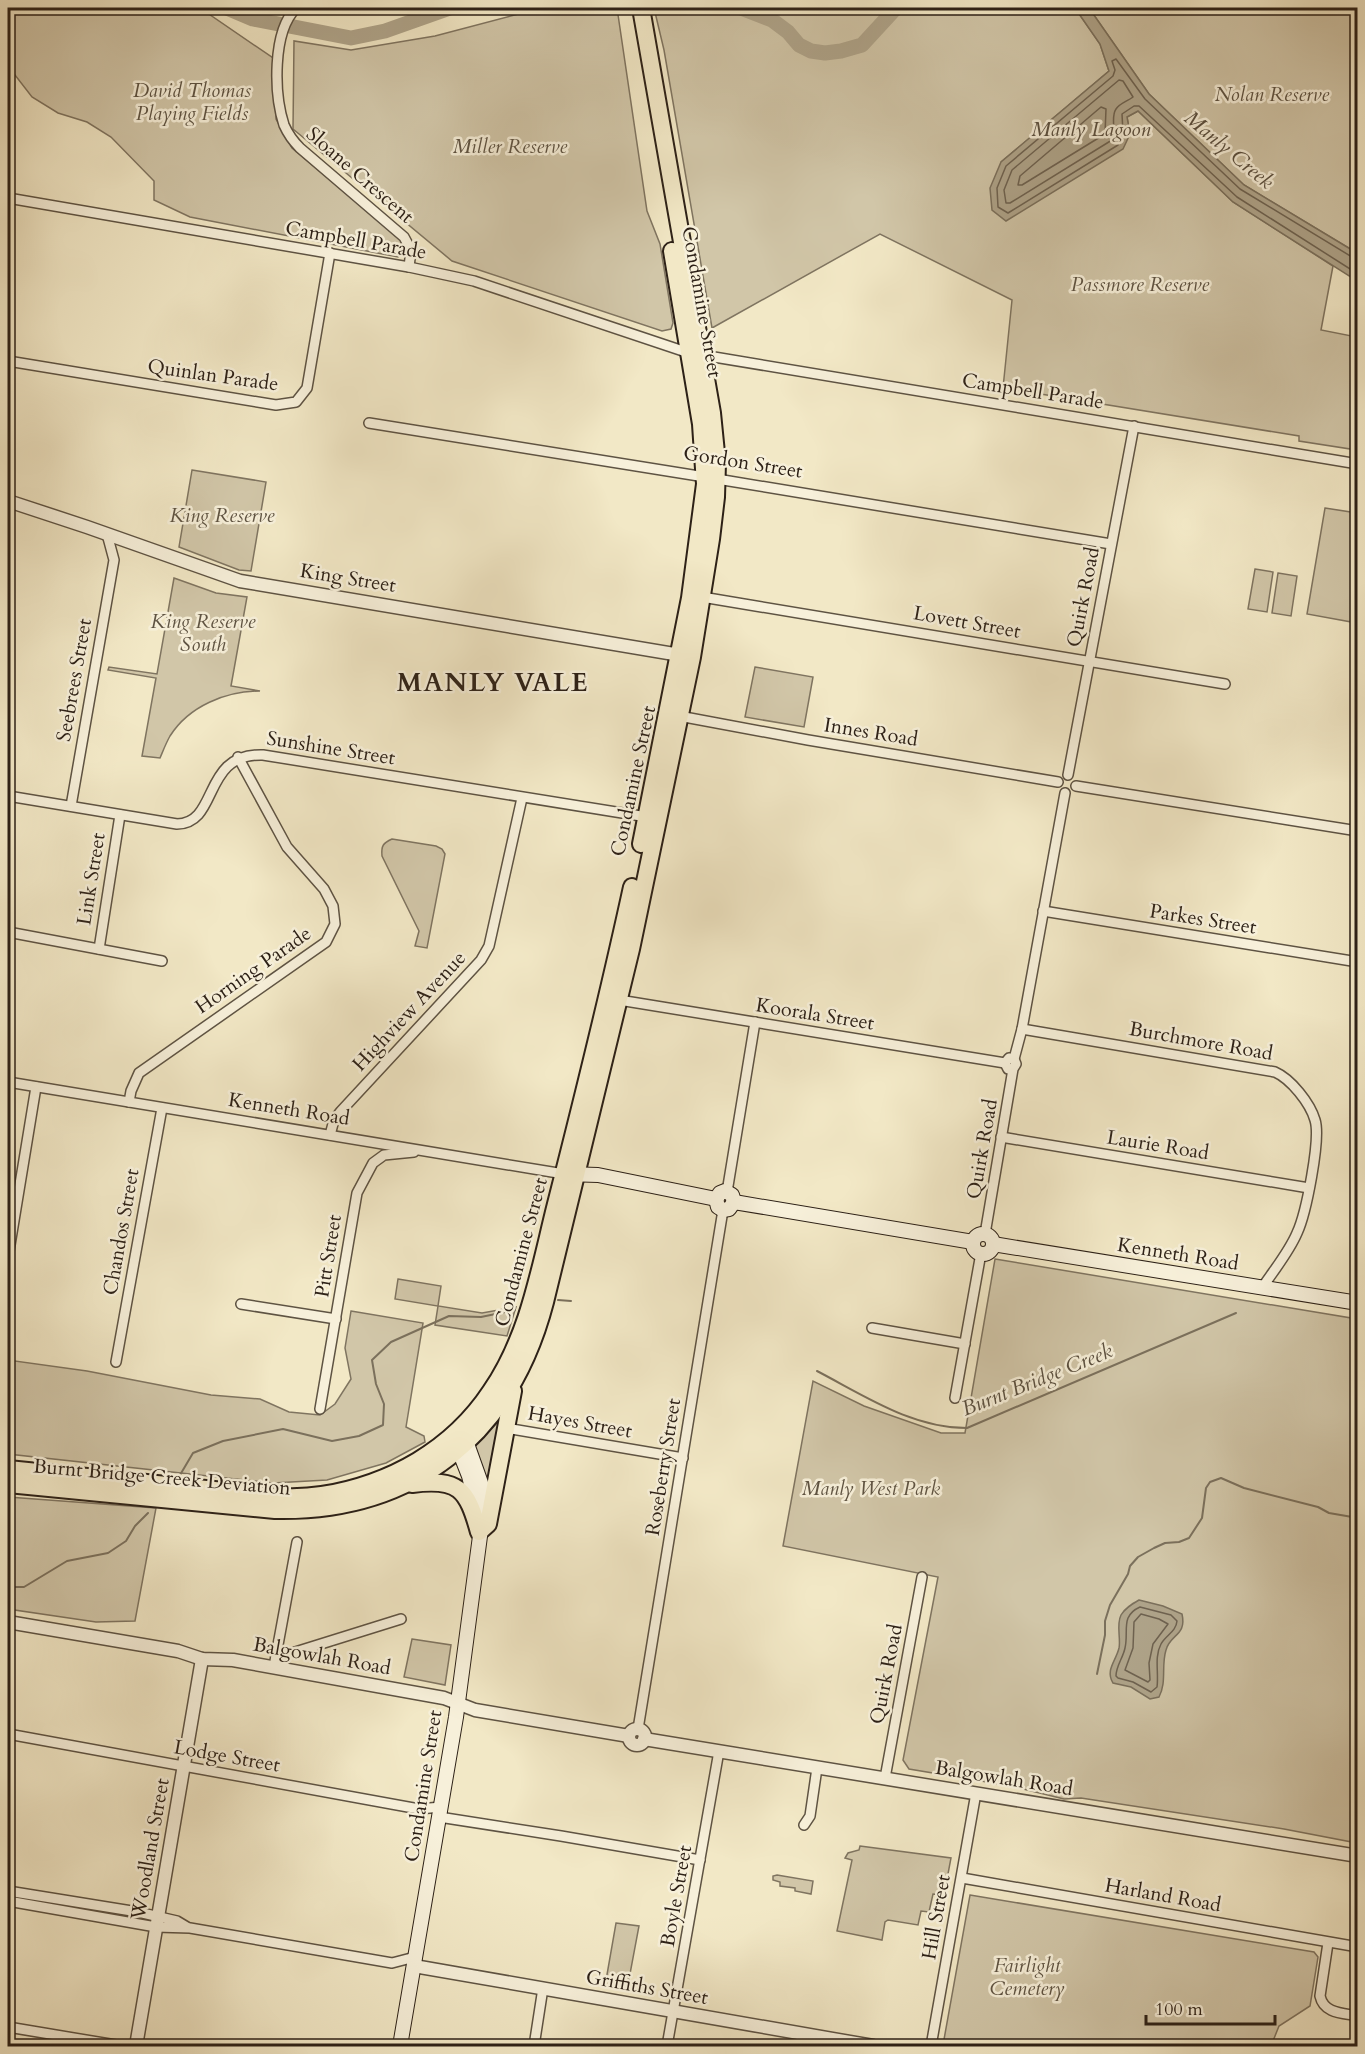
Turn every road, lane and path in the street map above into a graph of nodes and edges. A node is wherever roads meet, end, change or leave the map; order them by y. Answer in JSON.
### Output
{"nodes":[{"id":1,"x":296,"y":8,"type":"edge"},
{"id":2,"x":630,"y":8,"type":"edge"},
{"id":3,"x":641,"y":8,"type":"edge"},
{"id":4,"x":8,"y":198,"type":"edge"},
{"id":5,"x":330,"y":253,"type":"junction"},
{"id":6,"x":409,"y":267,"type":"junction"},
{"id":7,"x":695,"y":354,"type":"junction"},
{"id":8,"x":8,"y":361,"type":"edge"},
{"id":9,"x":369,"y":423,"type":"dead end"},
{"id":10,"x":1134,"y":426,"type":"junction"},
{"id":11,"x":1358,"y":464,"type":"edge"},
{"id":12,"x":711,"y":478,"type":"junction"},
{"id":13,"x":8,"y":501,"type":"edge"},
{"id":14,"x":107,"y":534,"type":"junction"},
{"id":15,"x":131,"y":542,"type":"junction"},
{"id":16,"x":1111,"y":544,"type":"junction"},
{"id":17,"x":114,"y":561,"type":"junction"},
{"id":18,"x":702,"y":597,"type":"junction"},
{"id":19,"x":686,"y":656,"type":"junction"},
{"id":20,"x":1089,"y":661,"type":"junction"},
{"id":21,"x":1225,"y":684,"type":"dead end"},
{"id":22,"x":679,"y":716,"type":"junction"},
{"id":23,"x":238,"y":757,"type":"junction"},
{"id":24,"x":1068,"y":775,"type":"junction"},
{"id":25,"x":1058,"y":782,"type":"junction"},
{"id":26,"x":1076,"y":786,"type":"junction"},
{"id":27,"x":1065,"y":793,"type":"junction"},
{"id":28,"x":8,"y":796,"type":"edge"},
{"id":29,"x":522,"y":798,"type":"junction"},
{"id":30,"x":70,"y":806,"type":"junction"},
{"id":31,"x":120,"y":815,"type":"junction"},
{"id":32,"x":646,"y":817,"type":"junction"},
{"id":33,"x":1358,"y":831,"type":"edge"},
{"id":34,"x":1043,"y":911,"type":"junction"},
{"id":35,"x":8,"y":932,"type":"edge"},
{"id":36,"x":99,"y":949,"type":"junction"},
{"id":37,"x":162,"y":961,"type":"dead end"},
{"id":38,"x":1358,"y":962,"type":"edge"},
{"id":39,"x":619,"y":999,"type":"junction"},
{"id":40,"x":755,"y":1022,"type":"junction"},
{"id":41,"x":1022,"y":1029,"type":"junction"},
{"id":42,"x":1010,"y":1064,"type":"junction"},
{"id":43,"x":8,"y":1082,"type":"edge"},
{"id":44,"x":36,"y":1087,"type":"junction"},
{"id":45,"x":129,"y":1102,"type":"junction"},
{"id":46,"x":162,"y":1108,"type":"junction"},
{"id":47,"x":330,"y":1135,"type":"junction"},
{"id":48,"x":1001,"y":1137,"type":"junction"},
{"id":49,"x":422,"y":1150,"type":"junction"},
{"id":50,"x":570,"y":1174,"type":"junction"},
{"id":51,"x":1309,"y":1188,"type":"junction"},
{"id":52,"x":725,"y":1201,"type":"junction"},
{"id":53,"x":989,"y":1239,"type":"junction"},
{"id":54,"x":977,"y":1247,"type":"junction"},
{"id":55,"x":8,"y":1257,"type":"edge"},
{"id":56,"x":1262,"y":1288,"type":"junction"},
{"id":57,"x":1358,"y":1303,"type":"edge"},
{"id":58,"x":241,"y":1304,"type":"dead end"},
{"id":59,"x":536,"y":1309,"type":"junction"},
{"id":60,"x":336,"y":1319,"type":"junction"},
{"id":61,"x":872,"y":1328,"type":"dead end"},
{"id":62,"x":965,"y":1344,"type":"junction"},
{"id":63,"x":116,"y":1362,"type":"dead end"},
{"id":64,"x":517,"y":1378,"type":"junction"},
{"id":65,"x":955,"y":1398,"type":"dead end"},
{"id":66,"x":320,"y":1409,"type":"dead end"},
{"id":67,"x":506,"y":1428,"type":"junction"},
{"id":68,"x":459,"y":1441,"type":"junction"},
{"id":69,"x":683,"y":1458,"type":"junction"},
{"id":70,"x":8,"y":1469,"type":"edge"},
{"id":71,"x":8,"y":1484,"type":"edge"},
{"id":72,"x":405,"y":1485,"type":"junction"},
{"id":73,"x":479,"y":1532,"type":"junction"},
{"id":74,"x":297,"y":1542,"type":"dead end"},
{"id":75,"x":922,"y":1577,"type":"dead end"},
{"id":76,"x":401,"y":1619,"type":"dead end"},
{"id":77,"x":8,"y":1622,"type":"edge"},
{"id":78,"x":202,"y":1659,"type":"junction"},
{"id":79,"x":275,"y":1663,"type":"junction"},
{"id":80,"x":457,"y":1704,"type":"junction"},
{"id":81,"x":8,"y":1734,"type":"edge"},
{"id":82,"x":637,"y":1735,"type":"junction"},
{"id":83,"x":719,"y":1751,"type":"junction"},
{"id":84,"x":184,"y":1767,"type":"junction"},
{"id":85,"x":817,"y":1768,"type":"junction"},
{"id":86,"x":885,"y":1778,"type":"junction"},
{"id":87,"x":976,"y":1793,"type":"junction"},
{"id":88,"x":440,"y":1812,"type":"junction"},
{"id":89,"x":804,"y":1825,"type":"dead end"},
{"id":90,"x":1358,"y":1856,"type":"edge"},
{"id":91,"x":700,"y":1860,"type":"junction"},
{"id":92,"x":962,"y":1878,"type":"junction"},
{"id":93,"x":8,"y":1891,"type":"edge"},
{"id":94,"x":8,"y":1901,"type":"edge"},
{"id":95,"x":157,"y":1922,"type":"junction"},
{"id":96,"x":1328,"y":1943,"type":"junction"},
{"id":97,"x":1358,"y":1947,"type":"edge"},
{"id":98,"x":414,"y":1962,"type":"junction"},
{"id":99,"x":543,"y":1988,"type":"junction"},
{"id":100,"x":673,"y":2011,"type":"junction"},
{"id":101,"x":1358,"y":2016,"type":"edge"},
{"id":102,"x":8,"y":2027,"type":"edge"},
{"id":103,"x":801,"y":2040,"type":"edge"},
{"id":104,"x":122,"y":2046,"type":"edge"},
{"id":105,"x":136,"y":2046,"type":"edge"},
{"id":106,"x":400,"y":2046,"type":"edge"},
{"id":107,"x":534,"y":2046,"type":"edge"},
{"id":108,"x":667,"y":2046,"type":"edge"},
{"id":109,"x":873,"y":2046,"type":"edge"},
{"id":110,"x":931,"y":2046,"type":"edge"}],
"edges":[{"from":1,"to":6,"type":"street","name":"Sloane Crescent"},
{"from":2,"to":7,"type":"highway","name":"Condamine Street"},
{"from":3,"to":7,"type":"highway","name":"Condamine Street"},
{"from":4,"to":5,"type":"street","name":"Campbell Parade"},
{"from":5,"to":6,"type":"street","name":"Campbell Parade"},
{"from":5,"to":8,"type":"street","name":"Quinlan Parade"},
{"from":6,"to":7,"type":"street","name":"Campbell Parade"},
{"from":7,"to":10,"type":"street","name":"Campbell Parade"},
{"from":7,"to":12,"type":"highway","name":"Condamine Street"},
{"from":9,"to":12,"type":"street","name":"Gordon Street"},
{"from":10,"to":11,"type":"street","name":"Campbell Parade"},
{"from":10,"to":16,"type":"street","name":"Quirk Road"},
{"from":12,"to":16,"type":"street","name":"Gordon Street"},
{"from":12,"to":18,"type":"highway","name":"Condamine Street"},
{"from":12,"to":19,"type":"highway","name":"Condamine Street"},
{"from":13,"to":14,"type":"street","name":"King Street"},
{"from":14,"to":15,"type":"street","name":"King Street"},
{"from":14,"to":17,"type":"street","name":"Seebrees Street"},
{"from":15,"to":17,"type":"street"},
{"from":15,"to":19,"type":"street","name":"King Street"},
{"from":16,"to":20,"type":"street","name":"Quirk Road"},
{"from":17,"to":30,"type":"street","name":"Seebrees Street"},
{"from":18,"to":19,"type":"highway","name":"Condamine Street"},
{"from":18,"to":20,"type":"street","name":"Lovett Street"},
{"from":19,"to":22,"type":"highway","name":"Condamine Street"},
{"from":19,"to":32,"type":"highway","name":"Condamine Street"},
{"from":20,"to":21,"type":"street","name":"Lovett Street"},
{"from":20,"to":24,"type":"street","name":"Quirk Road"},
{"from":22,"to":25,"type":"street","name":"Innes Road"},
{"from":22,"to":39,"type":"highway","name":"Condamine Street"},
{"from":23,"to":29,"type":"street","name":"Sunshine Street"},
{"from":23,"to":31,"type":"street","name":"Sunshine Street"},
{"from":23,"to":45,"type":"street","name":"Horning Parade"},
{"from":24,"to":25,"type":"street"},
{"from":24,"to":26,"type":"street"},
{"from":25,"to":27,"type":"street"},
{"from":26,"to":27,"type":"street"},
{"from":26,"to":33,"type":"street"},
{"from":27,"to":34,"type":"street","name":"Quirk Road"},
{"from":28,"to":30,"type":"street","name":"Sunshine Street"},
{"from":29,"to":32,"type":"street","name":"Sunshine Street"},
{"from":29,"to":47,"type":"street","name":"Highview Avenue"},
{"from":30,"to":31,"type":"street","name":"Sunshine Street"},
{"from":31,"to":36,"type":"street","name":"Link Street"},
{"from":32,"to":50,"type":"highway","name":"Condamine Street"},
{"from":34,"to":38,"type":"street","name":"Parkes Street"},
{"from":34,"to":41,"type":"street","name":"Quirk Road"},
{"from":35,"to":36,"type":"street"},
{"from":36,"to":37,"type":"street"},
{"from":39,"to":40,"type":"street","name":"Koorala Street"},
{"from":39,"to":50,"type":"highway","name":"Condamine Street"},
{"from":40,"to":42,"type":"street","name":"Koorala Street"},
{"from":40,"to":52,"type":"street","name":"Roseberry Street"},
{"from":41,"to":42,"type":"street","name":"Quirk Road"},
{"from":41,"to":51,"type":"street","name":"Burchmore Road"},
{"from":42,"to":48,"type":"street","name":"Quirk Road"},
{"from":43,"to":44,"type":"street","name":"Kenneth Road"},
{"from":44,"to":45,"type":"street","name":"Kenneth Road"},
{"from":44,"to":55,"type":"street"},
{"from":45,"to":46,"type":"street","name":"Kenneth Road"},
{"from":46,"to":47,"type":"street","name":"Kenneth Road"},
{"from":46,"to":63,"type":"street","name":"Chandos Street"},
{"from":47,"to":49,"type":"street","name":"Kenneth Road"},
{"from":48,"to":51,"type":"street","name":"Laurie Road"},
{"from":48,"to":53,"type":"street","name":"Quirk Road"},
{"from":49,"to":50,"type":"street","name":"Kenneth Road"},
{"from":49,"to":60,"type":"street","name":"Pitt Street"},
{"from":50,"to":52,"type":"main road","name":"Kenneth Road"},
{"from":50,"to":59,"type":"highway","name":"Condamine Street"},
{"from":51,"to":56,"type":"street","name":"Burchmore Road"},
{"from":52,"to":54,"type":"main road","name":"Kenneth Road"},
{"from":52,"to":69,"type":"street","name":"Roseberry Street"},
{"from":53,"to":54,"type":"main road"},
{"from":53,"to":56,"type":"main road","name":"Kenneth Road"},
{"from":54,"to":62,"type":"street"},
{"from":56,"to":57,"type":"main road","name":"Kenneth Road"},
{"from":58,"to":60,"type":"street"},
{"from":59,"to":64,"type":"highway","name":"Condamine Street"},
{"from":59,"to":68,"type":"highway","name":"Condamine Street"},
{"from":60,"to":66,"type":"street","name":"Pitt Street"},
{"from":61,"to":62,"type":"street"},
{"from":62,"to":65,"type":"street"},
{"from":64,"to":67,"type":"highway"},
{"from":64,"to":68,"type":"highway","name":"Burnt Bridge Creek Deviation"},
{"from":67,"to":69,"type":"street","name":"Hayes Street"},
{"from":67,"to":73,"type":"highway"},
{"from":68,"to":70,"type":"highway","name":"Burnt Bridge Creek Deviation"},
{"from":68,"to":72,"type":"highway","name":"Burnt Bridge Creek Deviation"},
{"from":68,"to":73,"type":"main road","name":"Condamine Street"},
{"from":69,"to":82,"type":"street","name":"Roseberry Street"},
{"from":71,"to":72,"type":"highway","name":"Burnt Bridge Creek Deviation"},
{"from":72,"to":73,"type":"highway"},
{"from":73,"to":80,"type":"main road","name":"Condamine Street"},
{"from":74,"to":79,"type":"street"},
{"from":75,"to":86,"type":"street","name":"Quirk Road"},
{"from":76,"to":79,"type":"street"},
{"from":77,"to":78,"type":"street","name":"Balgowlah Road"},
{"from":78,"to":79,"type":"street","name":"Balgowlah Road"},
{"from":78,"to":84,"type":"street","name":"Woodland Street"},
{"from":79,"to":80,"type":"street","name":"Balgowlah Road"},
{"from":80,"to":82,"type":"street","name":"Balgowlah Road"},
{"from":80,"to":88,"type":"main road","name":"Condamine Street"},
{"from":81,"to":84,"type":"street","name":"Lodge Street"},
{"from":82,"to":83,"type":"street","name":"Balgowlah Road"},
{"from":83,"to":85,"type":"street","name":"Balgowlah Road"},
{"from":83,"to":91,"type":"street","name":"Boyle Street"},
{"from":84,"to":88,"type":"street","name":"Lodge Street"},
{"from":84,"to":95,"type":"street","name":"Woodland Street"},
{"from":85,"to":86,"type":"street","name":"Balgowlah Road"},
{"from":85,"to":89,"type":"street"},
{"from":86,"to":87,"type":"street","name":"Balgowlah Road"},
{"from":87,"to":90,"type":"street","name":"Balgowlah Road"},
{"from":87,"to":92,"type":"street","name":"Hill Street"},
{"from":88,"to":91,"type":"street","name":"Lodge Street"},
{"from":88,"to":98,"type":"main road","name":"Condamine Street"},
{"from":91,"to":100,"type":"street","name":"Boyle Street"},
{"from":92,"to":96,"type":"street","name":"Harland Road"},
{"from":92,"to":110,"type":"street","name":"Hill Street"},
{"from":93,"to":95,"type":"street","name":"Griffiths Street"},
{"from":94,"to":95,"type":"street","name":"Griffiths Street"},
{"from":95,"to":98,"type":"street","name":"Griffiths Street"},
{"from":95,"to":105,"type":"street","name":"Woodland Street"},
{"from":96,"to":97,"type":"street","name":"Harland Road"},
{"from":96,"to":101,"type":"street"},
{"from":98,"to":99,"type":"street","name":"Griffiths Street"},
{"from":98,"to":106,"type":"main road","name":"Condamine Street"},
{"from":99,"to":100,"type":"street","name":"Griffiths Street"},
{"from":99,"to":107,"type":"street"},
{"from":100,"to":103,"type":"street","name":"Griffiths Street"},
{"from":100,"to":108,"type":"street","name":"Boyle Street"},
{"from":102,"to":104,"type":"street"},
{"from":103,"to":109,"type":"street","name":"Griffiths Street"}]}
